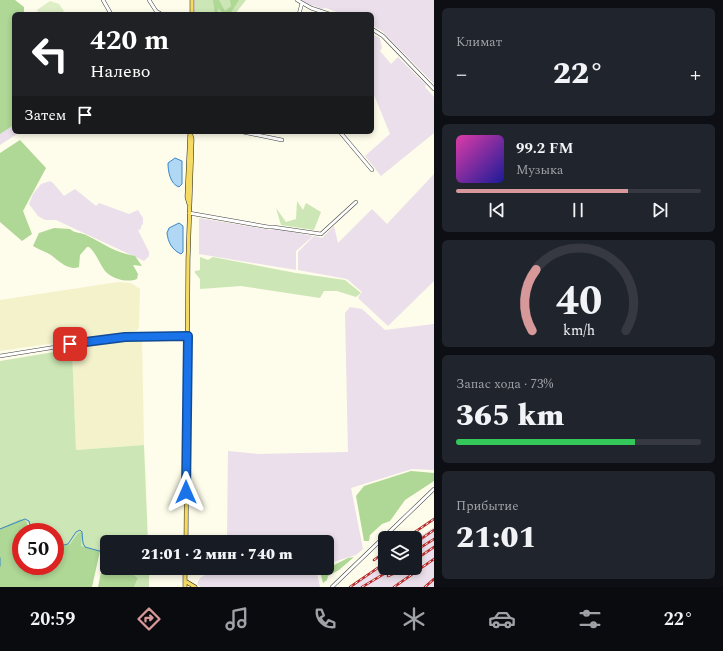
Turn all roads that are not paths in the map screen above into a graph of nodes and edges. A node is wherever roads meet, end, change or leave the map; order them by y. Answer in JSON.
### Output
{"nodes":[{"id":1,"x":103,"y":0,"type":"edge"},
{"id":2,"x":149,"y":0,"type":"edge"},
{"id":3,"x":192,"y":0,"type":"edge"},
{"id":4,"x":297,"y":0,"type":"edge"},
{"id":5,"x":302,"y":3,"type":"junction"},
{"id":6,"x":110,"y":12,"type":"edge"},
{"id":7,"x":158,"y":12,"type":"edge"},
{"id":8,"x":192,"y":12,"type":"edge"},
{"id":9,"x":300,"y":12,"type":"edge"},
{"id":10,"x":324,"y":12,"type":"edge"},
{"id":11,"x":374,"y":30,"type":"edge"},
{"id":12,"x":434,"y":89,"type":"edge"},
{"id":13,"x":190,"y":134,"type":"edge"},
{"id":14,"x":253,"y":134,"type":"edge"},
{"id":15,"x":342,"y":134,"type":"edge"},
{"id":16,"x":282,"y":140,"type":"dead end"},
{"id":17,"x":372,"y":170,"type":"dead end"},
{"id":18,"x":356,"y":202,"type":"dead end"},
{"id":19,"x":189,"y":213,"type":"junction"},
{"id":20,"x":188,"y":336,"type":"junction"},
{"id":21,"x":0,"y":356,"type":"edge"},
{"id":22,"x":434,"y":488,"type":"edge"},
{"id":23,"x":186,"y":535,"type":"edge"},
{"id":24,"x":185,"y":575,"type":"edge"},
{"id":25,"x":185,"y":581,"type":"junction"},
{"id":26,"x":185,"y":587,"type":"edge"},
{"id":27,"x":195,"y":587,"type":"edge"},
{"id":28,"x":332,"y":587,"type":"edge"}],
"edges":[{"from":1,"to":6,"type":"street"},
{"from":2,"to":7,"type":"street"},
{"from":3,"to":8,"type":"main road"},
{"from":4,"to":5,"type":"street"},
{"from":5,"to":9,"type":"street"},
{"from":5,"to":10,"type":"street"},
{"from":11,"to":12,"type":"street"},
{"from":13,"to":19,"type":"main road"},
{"from":14,"to":16,"type":"street"},
{"from":15,"to":17,"type":"street"},
{"from":18,"to":19,"type":"street"},
{"from":19,"to":20,"type":"main road"},
{"from":20,"to":21,"type":"street"},
{"from":20,"to":23,"type":"main road"},
{"from":22,"to":28,"type":"street"},
{"from":24,"to":25,"type":"main road"},
{"from":25,"to":26,"type":"main road"},
{"from":25,"to":27,"type":"main road"}]}
